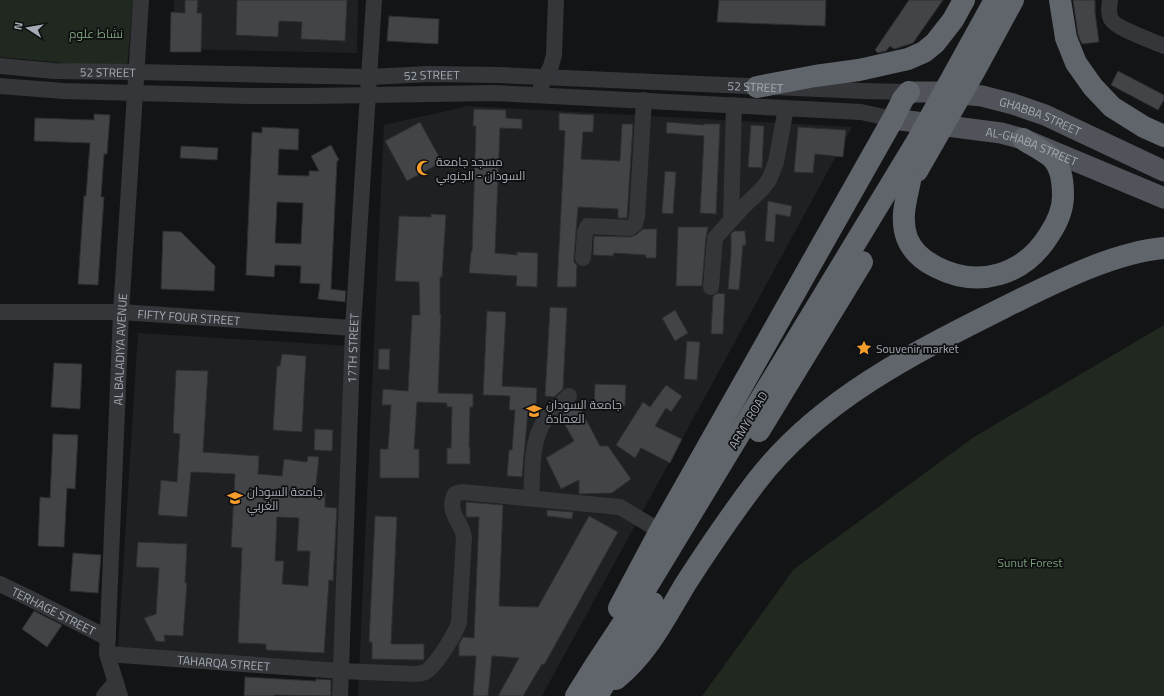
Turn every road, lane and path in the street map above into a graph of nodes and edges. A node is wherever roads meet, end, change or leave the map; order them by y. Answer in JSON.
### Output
{"nodes":[{"id":1,"x":141,"y":0,"type":"edge"},
{"id":2,"x":374,"y":0,"type":"edge"},
{"id":3,"x":556,"y":0,"type":"edge"},
{"id":4,"x":964,"y":0,"type":"edge"},
{"id":5,"x":995,"y":0,"type":"edge"},
{"id":6,"x":1013,"y":0,"type":"edge"},
{"id":7,"x":1060,"y":0,"type":"edge"},
{"id":8,"x":1110,"y":0,"type":"edge"},
{"id":9,"x":1164,"y":46,"type":"edge"},
{"id":10,"x":0,"y":66,"type":"edge"},
{"id":11,"x":967,"y":69,"type":"junction"},
{"id":12,"x":136,"y":72,"type":"junction"},
{"id":13,"x":369,"y":77,"type":"junction"},
{"id":14,"x":546,"y":77,"type":"junction"},
{"id":15,"x":0,"y":86,"type":"edge"},
{"id":16,"x":757,"y":87,"type":"junction"},
{"id":17,"x":136,"y":92,"type":"junction"},
{"id":18,"x":909,"y":92,"type":"junction"},
{"id":19,"x":368,"y":95,"type":"junction"},
{"id":20,"x":534,"y":96,"type":"junction"},
{"id":21,"x":644,"y":100,"type":"junction"},
{"id":22,"x":734,"y":105,"type":"junction"},
{"id":23,"x":786,"y":108,"type":"junction"},
{"id":24,"x":893,"y":119,"type":"junction"},
{"id":25,"x":1164,"y":136,"type":"edge"},
{"id":26,"x":1023,"y":139,"type":"junction"},
{"id":27,"x":925,"y":143,"type":"junction"},
{"id":28,"x":1164,"y":171,"type":"edge"},
{"id":29,"x":910,"y":181,"type":"junction"},
{"id":30,"x":1164,"y":198,"type":"edge"},
{"id":31,"x":731,"y":220,"type":"junction"},
{"id":32,"x":1164,"y":248,"type":"edge"},
{"id":33,"x":583,"y":258,"type":"dead end"},
{"id":34,"x":711,"y":287,"type":"dead end"},
{"id":35,"x":0,"y":312,"type":"edge"},
{"id":36,"x":121,"y":312,"type":"junction"},
{"id":37,"x":353,"y":328,"type":"junction"},
{"id":38,"x":570,"y":396,"type":"dead end"},
{"id":39,"x":531,"y":498,"type":"junction"},
{"id":40,"x":660,"y":531,"type":"junction"},
{"id":41,"x":0,"y":584,"type":"edge"},
{"id":42,"x":108,"y":638,"type":"junction"},
{"id":43,"x":107,"y":654,"type":"junction"},
{"id":44,"x":596,"y":664,"type":"junction"},
{"id":45,"x":340,"y":671,"type":"junction"},
{"id":46,"x":118,"y":689,"type":"edge"},
{"id":47,"x":104,"y":696,"type":"edge"},
{"id":48,"x":340,"y":696,"type":"edge"},
{"id":49,"x":576,"y":696,"type":"edge"},
{"id":50,"x":597,"y":696,"type":"edge"}],
"edges":[{"from":1,"to":12,"type":"street","name":"AL BALADIYA AVENUE"},
{"from":2,"to":13,"type":"street","name":"17TH STREET"},
{"from":3,"to":14,"type":"street"},
{"from":4,"to":16,"type":"highway"},
{"from":5,"to":11,"type":"highway"},
{"from":6,"to":11,"type":"highway"},
{"from":7,"to":25,"type":"highway"},
{"from":8,"to":9,"type":"street"},
{"from":10,"to":12,"type":"street","name":"52 STREET"},
{"from":11,"to":27,"type":"highway"},
{"from":12,"to":13,"type":"street","name":"52 STREET"},
{"from":12,"to":17,"type":"street","name":"AL BALADIYA AVENUE"},
{"from":13,"to":14,"type":"street","name":"52 STREET"},
{"from":13,"to":19,"type":"street","name":"17TH STREET"},
{"from":14,"to":16,"type":"street","name":"52 STREET"},
{"from":14,"to":20,"type":"street"},
{"from":15,"to":17,"type":"street","name":"52 STREET"},
{"from":16,"to":18,"type":"street","name":"52 STREET"},
{"from":17,"to":19,"type":"street","name":"52 STREET"},
{"from":17,"to":36,"type":"street","name":"AL BALADIYA AVENUE"},
{"from":18,"to":24,"type":"highway"},
{"from":18,"to":28,"type":"main road","name":"GHABBA STREET"},
{"from":19,"to":20,"type":"street","name":"52 STREET"},
{"from":19,"to":37,"type":"street","name":"17TH STREET"},
{"from":20,"to":21,"type":"street","name":"52 STREET"},
{"from":21,"to":22,"type":"street","name":"52 STREET"},
{"from":21,"to":33,"type":"street"},
{"from":22,"to":23,"type":"street","name":"52 STREET"},
{"from":22,"to":31,"type":"street"},
{"from":23,"to":24,"type":"street","name":"52 STREET"},
{"from":23,"to":31,"type":"street"},
{"from":24,"to":26,"type":"main road","name":"AL-GHABA STREET"},
{"from":24,"to":40,"type":"highway"},
{"from":26,"to":29,"type":"highway"},
{"from":26,"to":30,"type":"main road","name":"AL-GHABA STREET"},
{"from":27,"to":29,"type":"highway","name":"ARMY ROAD"},
{"from":27,"to":44,"type":"highway","name":"ARMY ROAD"},
{"from":29,"to":50,"type":"highway","name":"ARMY ROAD"},
{"from":31,"to":34,"type":"street"},
{"from":32,"to":50,"type":"highway"},
{"from":35,"to":36,"type":"street","name":"FIFTY FOUR STREET"},
{"from":36,"to":37,"type":"street","name":"FIFTY FOUR STREET"},
{"from":36,"to":42,"type":"street","name":"AL BALADIYA AVENUE"},
{"from":37,"to":45,"type":"street","name":"17TH STREET"},
{"from":38,"to":39,"type":"street"},
{"from":39,"to":40,"type":"street"},
{"from":39,"to":45,"type":"street","name":"TAHARQA STREET"},
{"from":40,"to":44,"type":"highway"},
{"from":41,"to":42,"type":"street","name":"TERHAGE STREET"},
{"from":42,"to":43,"type":"street","name":"AL BALADIYA AVENUE"},
{"from":43,"to":45,"type":"street","name":"TAHARQA STREET"},
{"from":43,"to":46,"type":"street","name":"AL BALADIYA AVENUE"},
{"from":44,"to":49,"type":"highway","name":"ARMY ROAD"},
{"from":45,"to":48,"type":"street","name":"17TH STREET"},
{"from":46,"to":47,"type":"street"}]}
